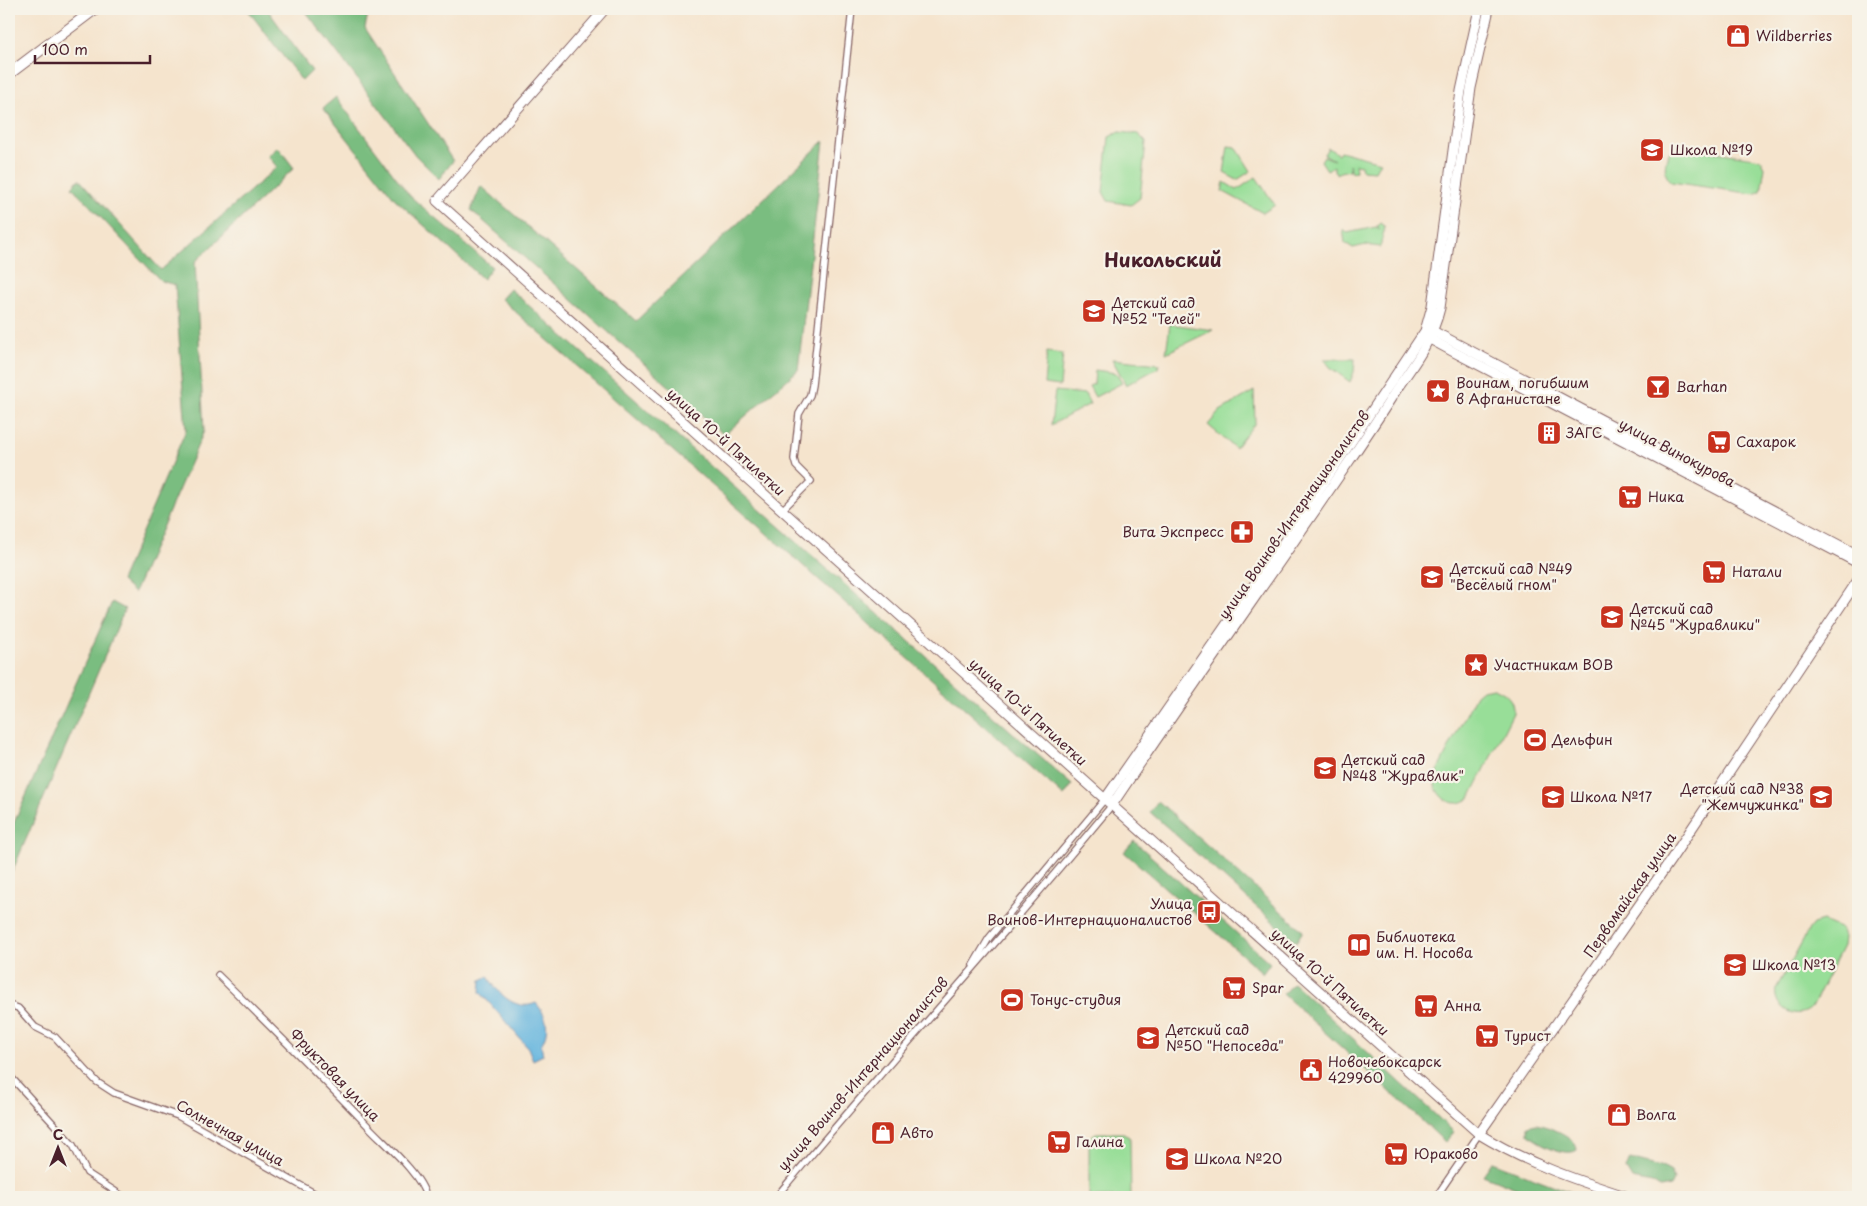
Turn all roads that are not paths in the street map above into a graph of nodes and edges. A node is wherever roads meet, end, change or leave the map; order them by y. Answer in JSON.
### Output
{"nodes":[{"id":1,"x":95,"y":9,"type":"edge"},
{"id":2,"x":605,"y":9,"type":"edge"},
{"id":3,"x":852,"y":9,"type":"edge"},
{"id":4,"x":1479,"y":9,"type":"edge"},
{"id":5,"x":1489,"y":9,"type":"edge"},
{"id":6,"x":9,"y":74,"type":"edge"},
{"id":7,"x":1457,"y":154,"type":"junction"},
{"id":8,"x":1429,"y":333,"type":"junction"},
{"id":9,"x":1732,"y":493,"type":"junction"},
{"id":10,"x":782,"y":510,"type":"junction"},
{"id":11,"x":1858,"y":555,"type":"edge"},
{"id":12,"x":1858,"y":564,"type":"edge"},
{"id":13,"x":1858,"y":580,"type":"edge"},
{"id":14,"x":1109,"y":802,"type":"junction"},
{"id":15,"x":971,"y":969,"type":"junction"},
{"id":16,"x":218,"y":975,"type":"dead end"},
{"id":17,"x":9,"y":1004,"type":"edge"},
{"id":18,"x":9,"y":1075,"type":"edge"},
{"id":19,"x":1479,"y":1134,"type":"junction"},
{"id":20,"x":124,"y":1197,"type":"edge"},
{"id":21,"x":321,"y":1197,"type":"edge"},
{"id":22,"x":426,"y":1197,"type":"edge"},
{"id":23,"x":776,"y":1197,"type":"edge"},
{"id":24,"x":1436,"y":1197,"type":"edge"},
{"id":25,"x":1628,"y":1197,"type":"edge"}],
"edges":[{"from":1,"to":6,"type":"main road"},
{"from":2,"to":10,"type":"main road","name":"улица 10-й Пятилетки"},
{"from":3,"to":10,"type":"street"},
{"from":4,"to":7,"type":"main road","name":"улица Воинов-Интернационалистов"},
{"from":5,"to":7,"type":"main road","name":"улица Воинов-Интернационалистов"},
{"from":7,"to":8,"type":"main road","name":"улица Воинов-Интернационалистов"},
{"from":8,"to":9,"type":"main road","name":"улица Винокурова"},
{"from":8,"to":14,"type":"main road","name":"улица Воинов-Интернационалистов"},
{"from":9,"to":11,"type":"main road","name":"улица Винокурова"},
{"from":9,"to":12,"type":"main road","name":"улица Винокурова"},
{"from":10,"to":14,"type":"main road","name":"улица 10-й Пятилетки"},
{"from":13,"to":19,"type":"main road","name":"Первомайская улица"},
{"from":14,"to":15,"type":"street","name":"улица Воинов-Интернационалистов"},
{"from":14,"to":15,"type":"street","name":"улица Воинов-Интернационалистов"},
{"from":14,"to":19,"type":"main road","name":"улица 10-й Пятилетки"},
{"from":15,"to":23,"type":"street","name":"улица Воинов-Интернационалистов"},
{"from":16,"to":22,"type":"street","name":"Фруктовая улица"},
{"from":17,"to":21,"type":"street","name":"Солнечная улица"},
{"from":18,"to":20,"type":"street"},
{"from":19,"to":24,"type":"street","name":"Первомайская улица"},
{"from":19,"to":25,"type":"main road","name":"улица 10-й Пятилетки"}]}
